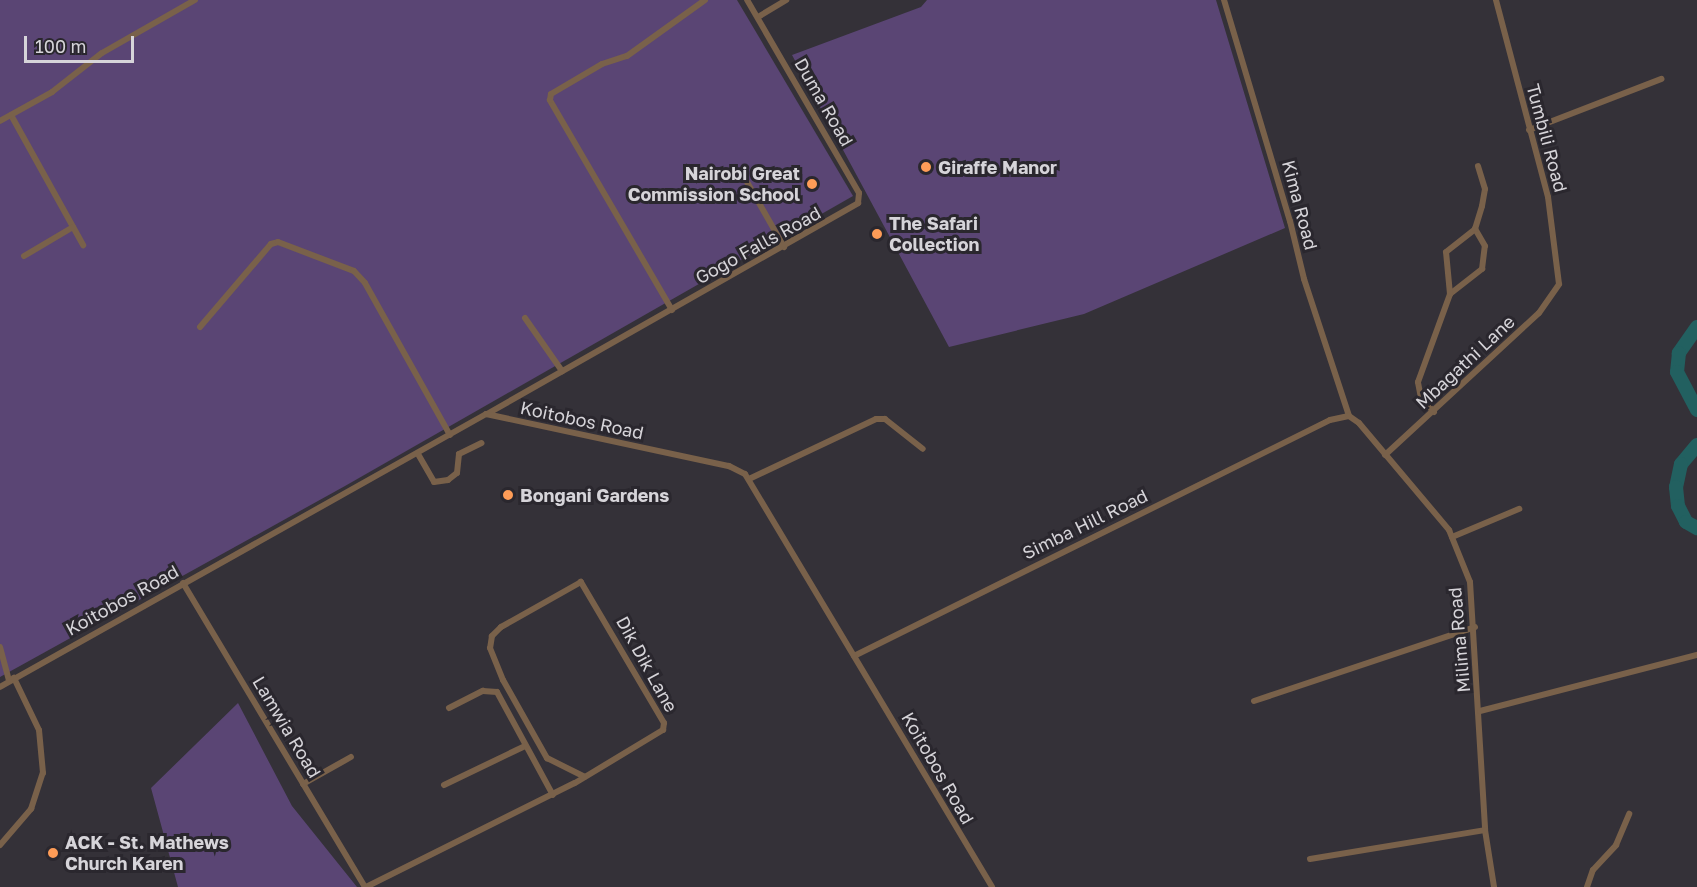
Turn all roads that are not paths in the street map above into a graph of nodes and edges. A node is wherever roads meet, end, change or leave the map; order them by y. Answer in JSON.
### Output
{"nodes":[{"id":1,"x":195,"y":0,"type":"edge"},
{"id":2,"x":705,"y":0,"type":"edge"},
{"id":3,"x":747,"y":0,"type":"edge"},
{"id":4,"x":786,"y":0,"type":"edge"},
{"id":5,"x":1224,"y":0,"type":"edge"},
{"id":6,"x":1496,"y":0,"type":"edge"},
{"id":7,"x":758,"y":17,"type":"junction"},
{"id":8,"x":1661,"y":79,"type":"dead end"},
{"id":9,"x":11,"y":115,"type":"junction"},
{"id":10,"x":0,"y":121,"type":"edge"},
{"id":11,"x":1529,"y":130,"type":"junction"},
{"id":12,"x":1478,"y":166,"type":"dead end"},
{"id":13,"x":743,"y":175,"type":"dead end"},
{"id":14,"x":858,"y":203,"type":"joint"},
{"id":15,"x":73,"y":226,"type":"junction"},
{"id":16,"x":1475,"y":229,"type":"junction"},
{"id":17,"x":83,"y":245,"type":"dead end"},
{"id":18,"x":784,"y":247,"type":"junction"},
{"id":19,"x":24,"y":256,"type":"dead end"},
{"id":20,"x":1559,"y":284,"type":"joint"},
{"id":21,"x":1450,"y":294,"type":"junction"},
{"id":22,"x":672,"y":310,"type":"junction"},
{"id":23,"x":525,"y":318,"type":"dead end"},
{"id":24,"x":200,"y":327,"type":"dead end"},
{"id":25,"x":562,"y":371,"type":"junction"},
{"id":26,"x":1434,"y":412,"type":"junction"},
{"id":27,"x":486,"y":414,"type":"junction"},
{"id":28,"x":1349,"y":416,"type":"junction"},
{"id":29,"x":450,"y":435,"type":"junction"},
{"id":30,"x":482,"y":443,"type":"dead end"},
{"id":31,"x":923,"y":449,"type":"dead end"},
{"id":32,"x":418,"y":454,"type":"junction"},
{"id":33,"x":1385,"y":455,"type":"junction"},
{"id":34,"x":749,"y":479,"type":"junction"},
{"id":35,"x":1519,"y":509,"type":"dead end"},
{"id":36,"x":1452,"y":537,"type":"junction"},
{"id":37,"x":183,"y":583,"type":"junction"},
{"id":38,"x":1475,"y":627,"type":"junction"},
{"id":39,"x":0,"y":647,"type":"edge"},
{"id":40,"x":1697,"y":655,"type":"edge"},
{"id":41,"x":854,"y":656,"type":"junction"},
{"id":42,"x":12,"y":679,"type":"junction"},
{"id":43,"x":0,"y":687,"type":"edge"},
{"id":44,"x":1254,"y":701,"type":"dead end"},
{"id":45,"x":449,"y":708,"type":"dead end"},
{"id":46,"x":1480,"y":711,"type":"junction"},
{"id":47,"x":525,"y":746,"type":"junction"},
{"id":48,"x":351,"y":757,"type":"dead end"},
{"id":49,"x":585,"y":777,"type":"junction"},
{"id":50,"x":303,"y":784,"type":"junction"},
{"id":51,"x":444,"y":784,"type":"dead end"},
{"id":52,"x":553,"y":795,"type":"junction"},
{"id":53,"x":1629,"y":814,"type":"dead end"},
{"id":54,"x":1485,"y":830,"type":"junction"},
{"id":55,"x":0,"y":845,"type":"edge"},
{"id":56,"x":1310,"y":860,"type":"dead end"},
{"id":57,"x":366,"y":887,"type":"edge"},
{"id":58,"x":992,"y":887,"type":"edge"},
{"id":59,"x":1494,"y":887,"type":"edge"},
{"id":60,"x":1587,"y":887,"type":"edge"}],
"edges":[{"from":1,"to":9,"type":"street"},
{"from":2,"to":22,"type":"street"},
{"from":3,"to":7,"type":"street","name":"Duma Road"},
{"from":4,"to":7,"type":"street"},
{"from":5,"to":28,"type":"street","name":"Kima Road"},
{"from":6,"to":11,"type":"street","name":"Tumbili Road"},
{"from":7,"to":14,"type":"street","name":"Duma Road"},
{"from":8,"to":11,"type":"street"},
{"from":9,"to":10,"type":"street"},
{"from":9,"to":15,"type":"street"},
{"from":11,"to":20,"type":"street","name":"Tumbili Road"},
{"from":12,"to":16,"type":"street"},
{"from":13,"to":18,"type":"street"},
{"from":14,"to":18,"type":"street","name":"Gogo Falls Road"},
{"from":15,"to":17,"type":"street"},
{"from":15,"to":19,"type":"street"},
{"from":16,"to":21,"type":"street"},
{"from":16,"to":21,"type":"street"},
{"from":18,"to":22,"type":"street","name":"Gogo Falls Road"},
{"from":20,"to":26,"type":"street","name":"Mbagathi Lane"},
{"from":21,"to":26,"type":"street"},
{"from":22,"to":25,"type":"street","name":"Gogo Falls Road"},
{"from":23,"to":25,"type":"street"},
{"from":24,"to":29,"type":"street"},
{"from":25,"to":27,"type":"street","name":"Gogo Falls Road"},
{"from":26,"to":33,"type":"street","name":"Mbagathi Lane"},
{"from":27,"to":29,"type":"street","name":"Koitobos Road"},
{"from":27,"to":34,"type":"street","name":"Koitobos Road"},
{"from":28,"to":33,"type":"street","name":"Milima Road"},
{"from":28,"to":41,"type":"street","name":"Simba Hill Road"},
{"from":29,"to":32,"type":"street","name":"Koitobos Road"},
{"from":30,"to":32,"type":"street"},
{"from":31,"to":34,"type":"street"},
{"from":32,"to":37,"type":"street","name":"Koitobos Road"},
{"from":33,"to":36,"type":"street","name":"Milima Road"},
{"from":34,"to":41,"type":"street","name":"Koitobos Road"},
{"from":35,"to":36,"type":"street"},
{"from":36,"to":38,"type":"street","name":"Milima Road"},
{"from":37,"to":42,"type":"street","name":"Koitobos Road"},
{"from":37,"to":50,"type":"street","name":"Lamwia Road"},
{"from":38,"to":44,"type":"street"},
{"from":38,"to":46,"type":"street","name":"Milima Road"},
{"from":39,"to":42,"type":"street"},
{"from":40,"to":46,"type":"street"},
{"from":41,"to":58,"type":"street","name":"Koitobos Road"},
{"from":42,"to":43,"type":"street","name":"Koitobos Road"},
{"from":42,"to":55,"type":"street"},
{"from":45,"to":47,"type":"street"},
{"from":46,"to":54,"type":"street","name":"Milima Road"},
{"from":47,"to":51,"type":"street"},
{"from":47,"to":52,"type":"street"},
{"from":48,"to":50,"type":"street"},
{"from":49,"to":49,"type":"street","name":"Dik Dik Lane"},
{"from":49,"to":52,"type":"street","name":"Dik Dik Lane"},
{"from":50,"to":57,"type":"street","name":"Lamwia Road"},
{"from":52,"to":57,"type":"street","name":"Dik Dik Lane"},
{"from":53,"to":60,"type":"street"},
{"from":54,"to":56,"type":"street"},
{"from":54,"to":59,"type":"street","name":"Milima Road"}]}
